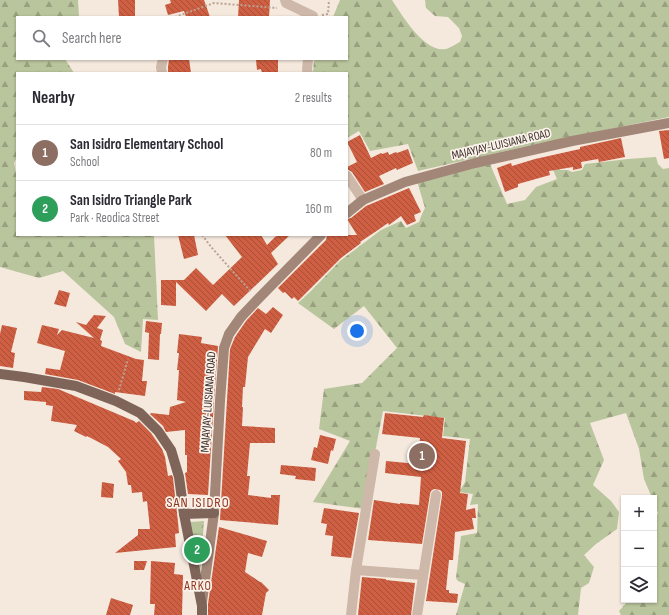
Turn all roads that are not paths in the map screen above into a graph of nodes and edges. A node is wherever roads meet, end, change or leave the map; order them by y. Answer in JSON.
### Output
{"nodes":[{"id":1,"x":285,"y":2,"type":"edge"},
{"id":2,"x":313,"y":16,"type":"edge"},
{"id":3,"x":163,"y":60,"type":"edge"},
{"id":4,"x":308,"y":60,"type":"edge"},
{"id":5,"x":162,"y":72,"type":"edge"},
{"id":6,"x":308,"y":72,"type":"edge"},
{"id":7,"x":669,"y":123,"type":"edge"},
{"id":8,"x":348,"y":178,"type":"edge"},
{"id":9,"x":362,"y":200,"type":"junction"},
{"id":10,"x":348,"y":211,"type":"edge"},
{"id":11,"x":320,"y":236,"type":"edge"},
{"id":12,"x":0,"y":374,"type":"edge"},
{"id":13,"x":376,"y":454,"type":"dead end"},
{"id":14,"x":436,"y":495,"type":"dead end"},
{"id":15,"x":214,"y":513,"type":"junction"},
{"id":16,"x":184,"y":514,"type":"junction"},
{"id":17,"x":356,"y":570,"type":"junction"},
{"id":18,"x":423,"y":574,"type":"junction"},
{"id":19,"x":202,"y":611,"type":"edge"},
{"id":20,"x":351,"y":615,"type":"edge"},
{"id":21,"x":417,"y":615,"type":"edge"}],
"edges":[{"from":1,"to":2,"type":"street"},
{"from":3,"to":5,"type":"street"},
{"from":4,"to":6,"type":"street"},
{"from":7,"to":9,"type":"street","name":"MAJAYJAY-LUISIANA ROAD"},
{"from":8,"to":9,"type":"street"},
{"from":9,"to":10,"type":"street","name":"MAJAYJAY-LUISIANA ROAD"},
{"from":11,"to":15,"type":"street","name":"MAJAYJAY-LUISIANA ROAD"},
{"from":12,"to":16,"type":"main road"},
{"from":13,"to":17,"type":"street"},
{"from":14,"to":18,"type":"street"},
{"from":15,"to":16,"type":"main road"},
{"from":15,"to":19,"type":"street","name":"MAJAYJAY-LUISIANA ROAD"},
{"from":16,"to":19,"type":"main road"},
{"from":17,"to":18,"type":"street"},
{"from":17,"to":20,"type":"street"},
{"from":18,"to":21,"type":"street"}]}
